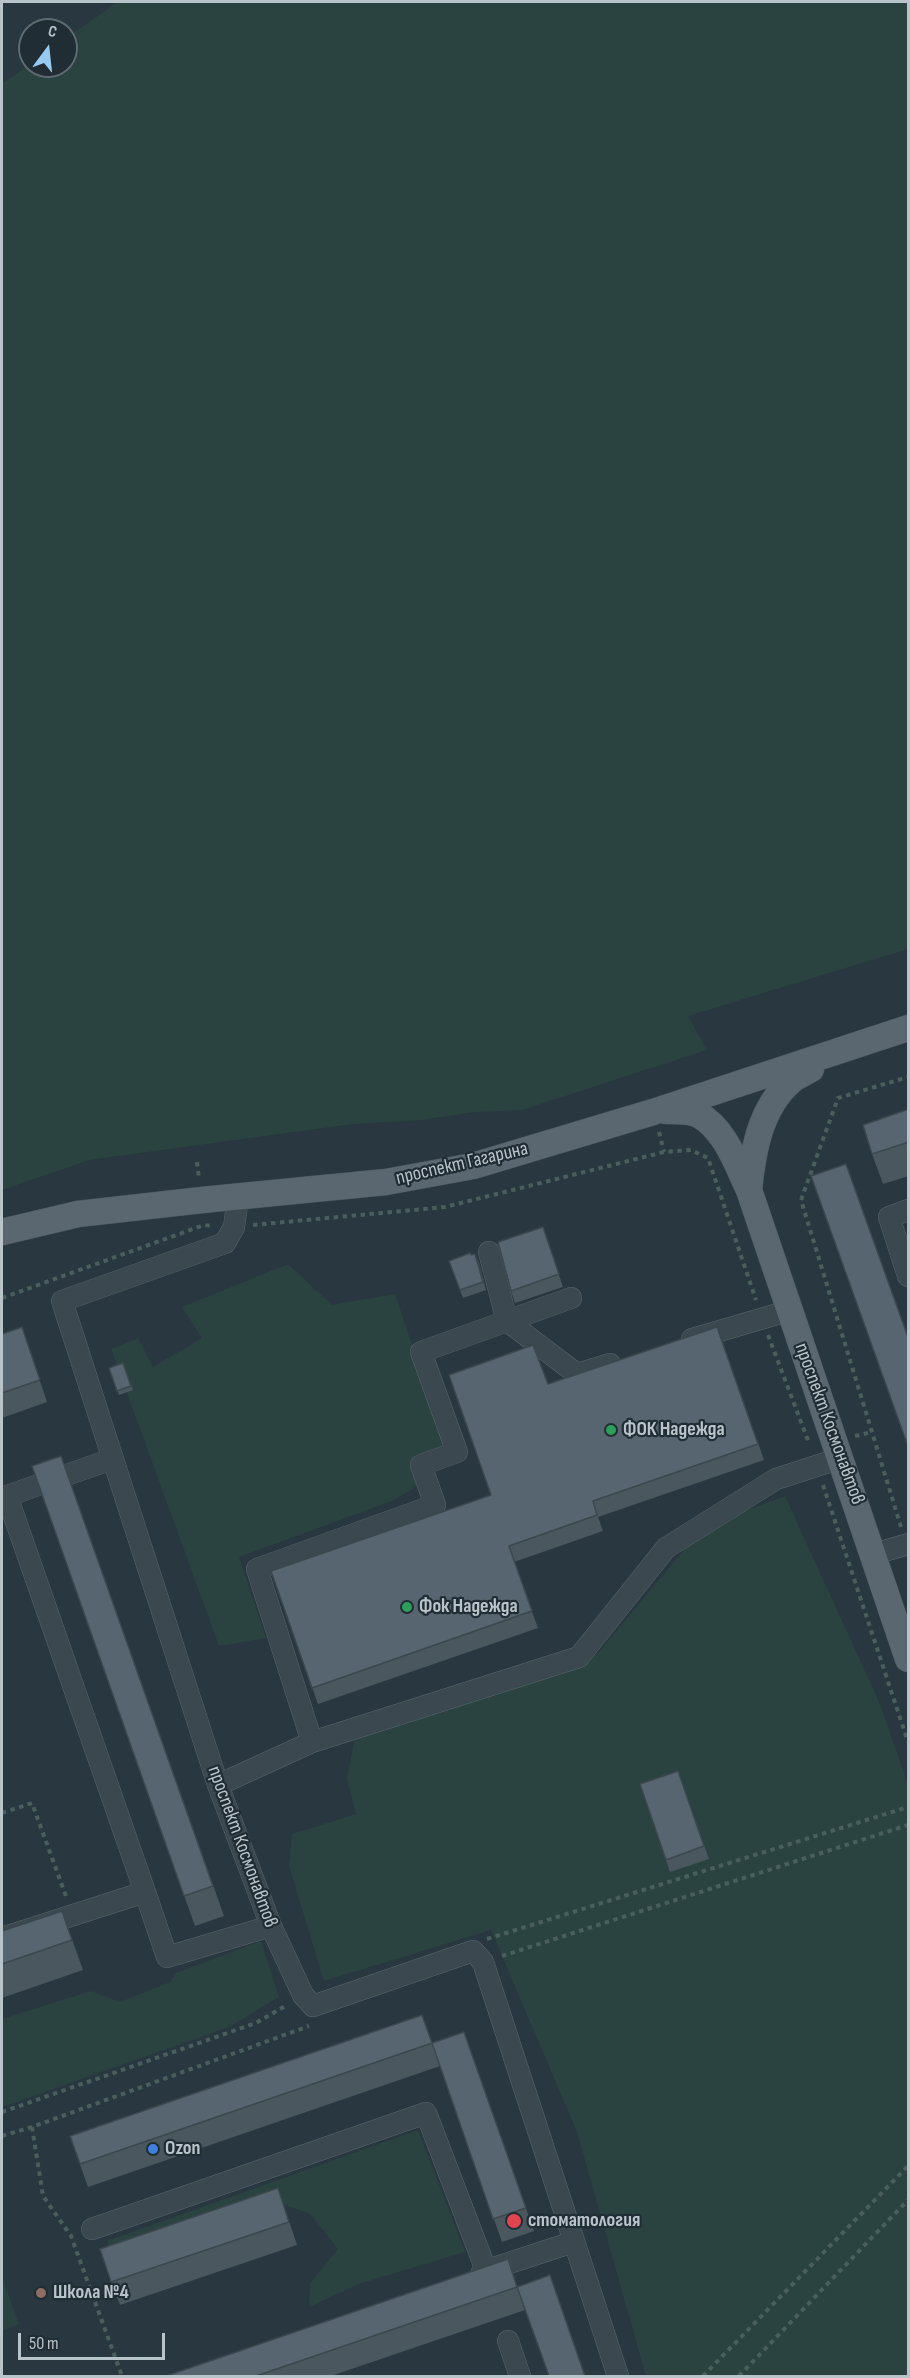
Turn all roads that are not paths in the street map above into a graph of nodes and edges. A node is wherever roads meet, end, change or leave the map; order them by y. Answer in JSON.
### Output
{"nodes":[{"id":1,"x":909,"y":1028,"type":"edge"},
{"id":2,"x":847,"y":1050,"type":"junction"},
{"id":3,"x":653,"y":1112,"type":"junction"},
{"id":4,"x":749,"y":1190,"type":"junction"},
{"id":5,"x":238,"y":1197,"type":"junction"},
{"id":6,"x":909,"y":1210,"type":"edge"},
{"id":7,"x":2,"y":1232,"type":"edge"},
{"id":8,"x":489,"y":1252,"type":"dead end"},
{"id":9,"x":909,"y":1276,"type":"edge"},
{"id":10,"x":571,"y":1298,"type":"dead end"},
{"id":11,"x":788,"y":1311,"type":"junction"},
{"id":12,"x":507,"y":1321,"type":"junction"},
{"id":13,"x":675,"y":1344,"type":"edge"},
{"id":14,"x":632,"y":1358,"type":"edge"},
{"id":15,"x":841,"y":1458,"type":"junction"},
{"id":16,"x":112,"y":1459,"type":"junction"},
{"id":17,"x":4,"y":1497,"type":"edge"},
{"id":18,"x":908,"y":1544,"type":"edge"},
{"id":19,"x":874,"y":1554,"type":"junction"},
{"id":20,"x":909,"y":1659,"type":"edge"},
{"id":21,"x":312,"y":1742,"type":"junction"},
{"id":22,"x":218,"y":1785,"type":"junction"},
{"id":23,"x":146,"y":1892,"type":"junction"},
{"id":24,"x":270,"y":1926,"type":"junction"},
{"id":25,"x":2,"y":1938,"type":"edge"},
{"id":26,"x":92,"y":2229,"type":"dead end"},
{"id":27,"x":573,"y":2242,"type":"junction"},
{"id":28,"x":486,"y":2270,"type":"junction"},
{"id":29,"x":464,"y":2278,"type":"edge"},
{"id":30,"x":508,"y":2342,"type":"dead end"},
{"id":31,"x":520,"y":2376,"type":"edge"},
{"id":32,"x":618,"y":2376,"type":"edge"}],
"edges":[{"from":1,"to":2,"type":"main road","name":"проспект Гагарина"},
{"from":2,"to":3,"type":"main road","name":"проспект Гагарина"},
{"from":2,"to":4,"type":"main road"},
{"from":3,"to":4,"type":"main road"},
{"from":3,"to":5,"type":"main road","name":"проспект Гагарина"},
{"from":4,"to":11,"type":"main road","name":"проспект Космонавтов"},
{"from":5,"to":7,"type":"main road","name":"проспект Гагарина"},
{"from":5,"to":16,"type":"street","name":"проспект Космонавтов"},
{"from":6,"to":9,"type":"street"},
{"from":8,"to":12,"type":"street"},
{"from":10,"to":12,"type":"street"},
{"from":11,"to":13,"type":"street"},
{"from":11,"to":15,"type":"main road","name":"проспект Космонавтов"},
{"from":12,"to":14,"type":"street"},
{"from":12,"to":21,"type":"street"},
{"from":15,"to":19,"type":"main road","name":"проспект Космонавтов"},
{"from":15,"to":21,"type":"street"},
{"from":16,"to":17,"type":"street"},
{"from":16,"to":22,"type":"street","name":"проспект Космонавтов"},
{"from":17,"to":23,"type":"street"},
{"from":18,"to":19,"type":"street"},
{"from":19,"to":20,"type":"main road","name":"проспект Космонавтов"},
{"from":21,"to":22,"type":"street"},
{"from":22,"to":24,"type":"street","name":"проспект Космонавтов"},
{"from":23,"to":24,"type":"street"},
{"from":23,"to":25,"type":"street"},
{"from":24,"to":27,"type":"street","name":"проспект Космонавтов"},
{"from":26,"to":28,"type":"street"},
{"from":27,"to":28,"type":"street"},
{"from":27,"to":32,"type":"street","name":"проспект Космонавтов"},
{"from":28,"to":29,"type":"street"},
{"from":30,"to":31,"type":"street"}]}
